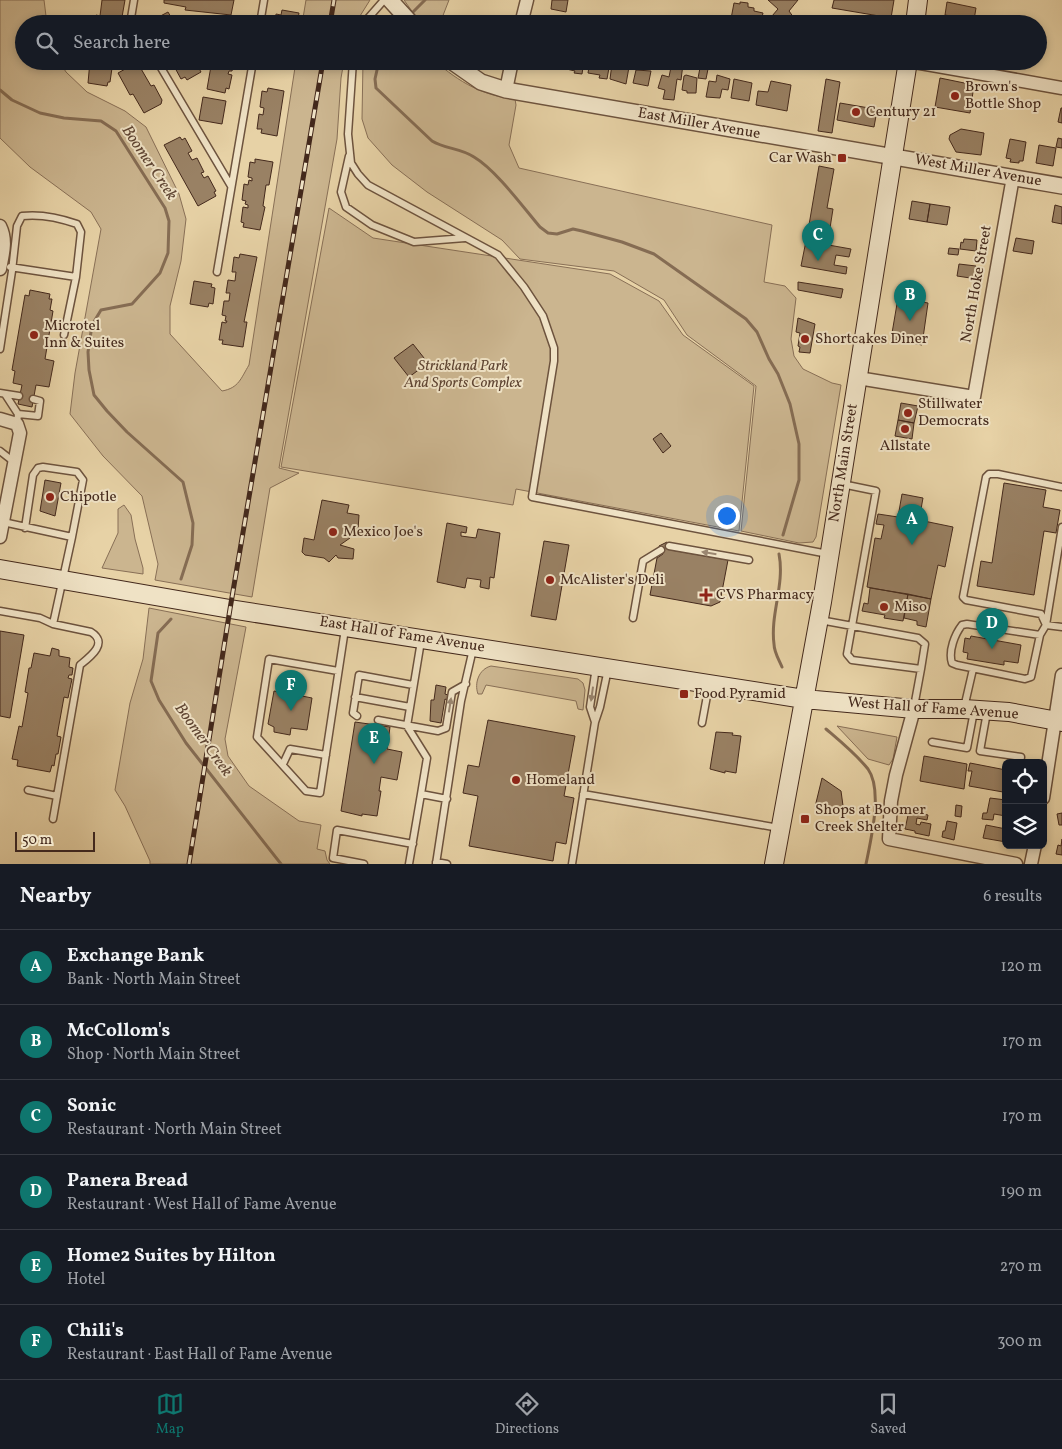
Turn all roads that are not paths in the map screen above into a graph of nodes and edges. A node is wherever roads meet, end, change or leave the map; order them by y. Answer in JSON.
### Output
{"nodes":[{"id":1,"x":134,"y":0,"type":"edge"},
{"id":2,"x":264,"y":0,"type":"edge"},
{"id":3,"x":389,"y":0,"type":"edge"},
{"id":4,"x":527,"y":0,"type":"edge"},
{"id":5,"x":918,"y":0,"type":"edge"},
{"id":6,"x":132,"y":15,"type":"edge"},
{"id":7,"x":262,"y":15,"type":"edge"},
{"id":8,"x":373,"y":15,"type":"edge"},
{"id":9,"x":404,"y":15,"type":"edge"},
{"id":10,"x":524,"y":15,"type":"edge"},
{"id":11,"x":916,"y":15,"type":"edge"},
{"id":12,"x":162,"y":70,"type":"edge"},
{"id":13,"x":251,"y":70,"type":"edge"},
{"id":14,"x":352,"y":70,"type":"edge"},
{"id":15,"x":463,"y":70,"type":"edge"},
{"id":16,"x":510,"y":70,"type":"edge"},
{"id":17,"x":908,"y":70,"type":"edge"},
{"id":18,"x":960,"y":70,"type":"edge"},
{"id":19,"x":1062,"y":88,"type":"edge"},
{"id":20,"x":506,"y":90,"type":"junction"},
{"id":21,"x":350,"y":153,"type":"junction"},
{"id":22,"x":893,"y":157,"type":"junction"},
{"id":23,"x":1012,"y":177,"type":"junction"},
{"id":24,"x":232,"y":186,"type":"junction"},
{"id":25,"x":1062,"y":186,"type":"edge"},
{"id":26,"x":0,"y":226,"type":"edge"},
{"id":27,"x":466,"y":238,"type":"junction"},
{"id":28,"x":4,"y":267,"type":"edge"},
{"id":29,"x":217,"y":272,"type":"dead end"},
{"id":30,"x":76,"y":277,"type":"junction"},
{"id":31,"x":64,"y":335,"type":"dead end"},
{"id":32,"x":0,"y":349,"type":"edge"},
{"id":33,"x":858,"y":378,"type":"junction"},
{"id":34,"x":3,"y":394,"type":"edge"},
{"id":35,"x":19,"y":396,"type":"dead end"},
{"id":36,"x":34,"y":398,"type":"dead end"},
{"id":37,"x":0,"y":419,"type":"edge"},
{"id":38,"x":17,"y":419,"type":"junction"},
{"id":39,"x":0,"y":450,"type":"edge"},
{"id":40,"x":14,"y":462,"type":"junction"},
{"id":41,"x":841,"y":484,"type":"junction"},
{"id":42,"x":1062,"y":487,"type":"edge"},
{"id":43,"x":1062,"y":527,"type":"edge"},
{"id":44,"x":1,"y":528,"type":"edge"},
{"id":45,"x":25,"y":528,"type":"junction"},
{"id":46,"x":72,"y":537,"type":"junction"},
{"id":47,"x":669,"y":546,"type":"dead end"},
{"id":48,"x":661,"y":550,"type":"dead end"},
{"id":49,"x":829,"y":554,"type":"junction"},
{"id":50,"x":749,"y":560,"type":"dead end"},
{"id":51,"x":0,"y":569,"type":"edge"},
{"id":52,"x":62,"y":580,"type":"junction"},
{"id":53,"x":0,"y":610,"type":"edge"},
{"id":54,"x":633,"y":618,"type":"dead end"},
{"id":55,"x":819,"y":620,"type":"junction"},
{"id":56,"x":53,"y":624,"type":"junction"},
{"id":57,"x":1046,"y":625,"type":"junction"},
{"id":58,"x":346,"y":626,"type":"junction"},
{"id":59,"x":853,"y":626,"type":"junction"},
{"id":60,"x":1062,"y":627,"type":"edge"},
{"id":61,"x":1040,"y":635,"type":"junction"},
{"id":62,"x":421,"y":638,"type":"junction"},
{"id":63,"x":474,"y":646,"type":"junction"},
{"id":64,"x":602,"y":666,"type":"junction"},
{"id":65,"x":921,"y":669,"type":"junction"},
{"id":66,"x":973,"y":669,"type":"junction"},
{"id":67,"x":338,"y":671,"type":"junction"},
{"id":68,"x":1062,"y":675,"type":"edge"},
{"id":69,"x":710,"y":683,"type":"junction"},
{"id":70,"x":466,"y":684,"type":"junction"},
{"id":71,"x":413,"y":685,"type":"junction"},
{"id":72,"x":355,"y":697,"type":"junction"},
{"id":73,"x":804,"y":699,"type":"junction"},
{"id":74,"x":410,"y":708,"type":"junction"},
{"id":75,"x":914,"y":709,"type":"junction"},
{"id":76,"x":975,"y":710,"type":"junction"},
{"id":77,"x":357,"y":716,"type":"dead end"},
{"id":78,"x":378,"y":720,"type":"dead end"},
{"id":79,"x":595,"y":722,"type":"junction"},
{"id":80,"x":1058,"y":722,"type":"edge"},
{"id":81,"x":702,"y":723,"type":"dead end"},
{"id":82,"x":407,"y":726,"type":"junction"},
{"id":83,"x":932,"y":742,"type":"dead end"},
{"id":84,"x":326,"y":755,"type":"junction"},
{"id":85,"x":1021,"y":759,"type":"edge"},
{"id":86,"x":282,"y":764,"type":"junction"},
{"id":87,"x":1047,"y":772,"type":"edge"},
{"id":88,"x":28,"y":790,"type":"dead end"},
{"id":89,"x":421,"y":794,"type":"junction"},
{"id":90,"x":583,"y":794,"type":"junction"},
{"id":91,"x":57,"y":796,"type":"junction"},
{"id":92,"x":446,"y":799,"type":"junction"},
{"id":93,"x":53,"y":819,"type":"dead end"},
{"id":94,"x":781,"y":829,"type":"junction"},
{"id":95,"x":413,"y":844,"type":"junction"},
{"id":96,"x":1033,"y":849,"type":"edge"},
{"id":97,"x":436,"y":863,"type":"edge"},
{"id":98,"x":364,"y":864,"type":"edge"},
{"id":99,"x":409,"y":864,"type":"edge"},
{"id":100,"x":447,"y":864,"type":"edge"},
{"id":101,"x":572,"y":864,"type":"edge"},
{"id":102,"x":774,"y":864,"type":"edge"},
{"id":103,"x":1016,"y":864,"type":"edge"},
{"id":104,"x":1031,"y":864,"type":"edge"}],
"edges":[{"from":1,"to":6,"type":"lane"},
{"from":2,"to":7,"type":"lane"},
{"from":3,"to":8,"type":"lane"},
{"from":3,"to":9,"type":"street"},
{"from":4,"to":10,"type":"street"},
{"from":5,"to":11,"type":"main road"},
{"from":12,"to":24,"type":"lane"},
{"from":13,"to":24,"type":"lane"},
{"from":14,"to":21,"type":"lane"},
{"from":15,"to":20,"type":"street","name":"East Miller Avenue"},
{"from":16,"to":20,"type":"street"},
{"from":17,"to":22,"type":"main road","name":"North Main Street"},
{"from":18,"to":19,"type":"street"},
{"from":20,"to":22,"type":"street","name":"East Miller Avenue"},
{"from":21,"to":27,"type":"lane"},
{"from":21,"to":27,"type":"lane"},
{"from":22,"to":23,"type":"street","name":"West Miller Avenue"},
{"from":22,"to":33,"type":"main road","name":"North Main Street"},
{"from":23,"to":25,"type":"street","name":"West Miller Avenue"},
{"from":23,"to":33,"type":"street","name":"North Hoke Street"},
{"from":24,"to":29,"type":"lane"},
{"from":26,"to":28,"type":"street"},
{"from":27,"to":49,"type":"lane"},
{"from":28,"to":30,"type":"lane"},
{"from":28,"to":30,"type":"lane"},
{"from":28,"to":32,"type":"lane"},
{"from":30,"to":31,"type":"lane"},
{"from":33,"to":41,"type":"main road","name":"North Main Street"},
{"from":34,"to":35,"type":"lane"},
{"from":34,"to":38,"type":"lane"},
{"from":36,"to":38,"type":"lane"},
{"from":37,"to":38,"type":"street"},
{"from":38,"to":40,"type":"street"},
{"from":39,"to":40,"type":"lane"},
{"from":40,"to":44,"type":"street"},
{"from":41,"to":49,"type":"main road","name":"North Main Street"},
{"from":41,"to":59,"type":"lane"},
{"from":42,"to":57,"type":"lane"},
{"from":43,"to":57,"type":"lane"},
{"from":44,"to":45,"type":"lane"},
{"from":45,"to":46,"type":"lane"},
{"from":45,"to":46,"type":"lane"},
{"from":46,"to":52,"type":"lane"},
{"from":50,"to":47,"type":"lane","one_way":true},
{"from":48,"to":54,"type":"lane"},
{"from":49,"to":55,"type":"main road","name":"North Main Street"},
{"from":51,"to":52,"type":"main road","name":"East Hall of Fame Avenue"},
{"from":52,"to":56,"type":"lane"},
{"from":52,"to":58,"type":"main road","name":"East Hall of Fame Avenue"},
{"from":53,"to":56,"type":"lane"},
{"from":55,"to":59,"type":"lane"},
{"from":55,"to":73,"type":"main road","name":"North Main Street"},
{"from":56,"to":91,"type":"lane"},
{"from":57,"to":60,"type":"lane"},
{"from":57,"to":61,"type":"lane"},
{"from":58,"to":62,"type":"main road","name":"East Hall of Fame Avenue"},
{"from":58,"to":67,"type":"lane"},
{"from":59,"to":65,"type":"lane"},
{"from":59,"to":65,"type":"lane"},
{"from":61,"to":66,"type":"lane"},
{"from":61,"to":66,"type":"lane"},
{"from":62,"to":63,"type":"main road","name":"East Hall of Fame Avenue"},
{"from":62,"to":71,"type":"lane"},
{"from":63,"to":64,"type":"main road","name":"East Hall of Fame Avenue"},
{"from":63,"to":70,"type":"lane"},
{"from":64,"to":69,"type":"main road","name":"East Hall of Fame Avenue"},
{"from":64,"to":79,"type":"lane"},
{"from":64,"to":79,"type":"lane","one_way":true},
{"from":65,"to":75,"type":"lane"},
{"from":66,"to":76,"type":"lane"},
{"from":67,"to":84,"type":"lane"},
{"from":67,"to":86,"type":"lane"},
{"from":68,"to":80,"type":"street"},
{"from":69,"to":73,"type":"main road","name":"East Hall of Fame Avenue"},
{"from":69,"to":81,"type":"lane"},
{"from":82,"to":70,"type":"lane","one_way":true},
{"from":70,"to":92,"type":"lane"},
{"from":71,"to":72,"type":"lane"},
{"from":71,"to":74,"type":"lane"},
{"from":72,"to":74,"type":"lane"},
{"from":72,"to":77,"type":"lane"},
{"from":73,"to":75,"type":"main road","name":"West Hall of Fame Avenue"},
{"from":73,"to":94,"type":"main road","name":"North Main Street"},
{"from":74,"to":82,"type":"lane"},
{"from":75,"to":76,"type":"main road","name":"West Hall of Fame Avenue"},
{"from":75,"to":103,"type":"street"},
{"from":76,"to":80,"type":"main road","name":"West Hall of Fame Avenue"},
{"from":76,"to":83,"type":"lane"},
{"from":76,"to":85,"type":"lane"},
{"from":78,"to":82,"type":"lane"},
{"from":79,"to":90,"type":"lane"},
{"from":80,"to":87,"type":"street"},
{"from":82,"to":89,"type":"lane"},
{"from":84,"to":86,"type":"lane"},
{"from":84,"to":86,"type":"lane"},
{"from":88,"to":91,"type":"lane"},
{"from":89,"to":92,"type":"lane"},
{"from":89,"to":95,"type":"lane"},
{"from":90,"to":94,"type":"lane"},
{"from":90,"to":101,"type":"lane"},
{"from":91,"to":93,"type":"lane"},
{"from":92,"to":97,"type":"lane"},
{"from":94,"to":102,"type":"main road","name":"North Main Street"},
{"from":95,"to":98,"type":"lane"},
{"from":95,"to":99,"type":"lane"},
{"from":96,"to":104,"type":"street"},
{"from":97,"to":100,"type":"lane"}]}
